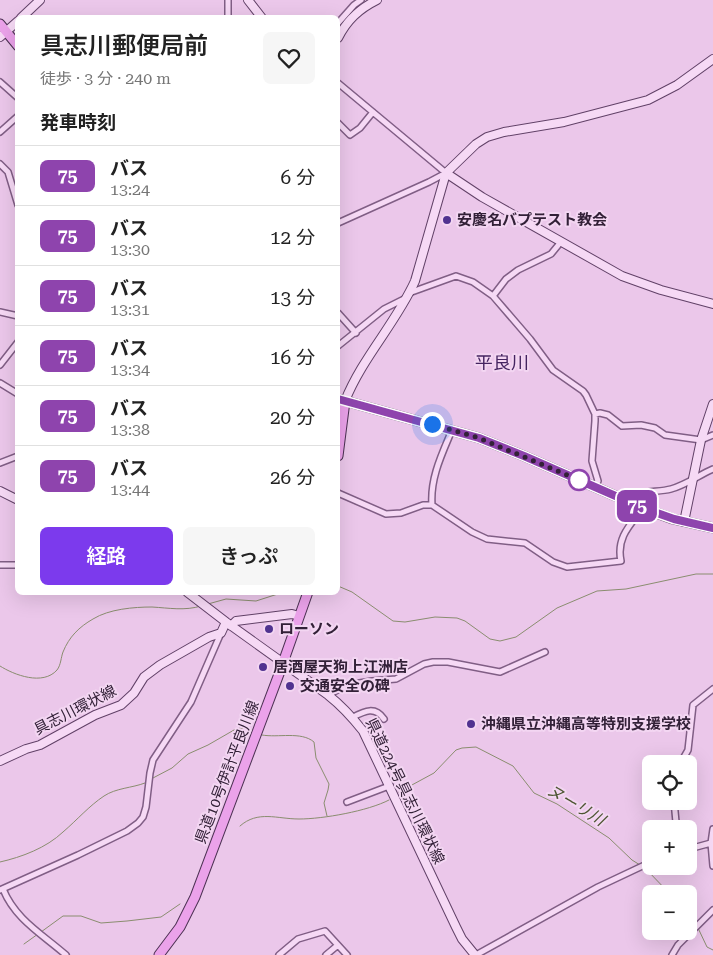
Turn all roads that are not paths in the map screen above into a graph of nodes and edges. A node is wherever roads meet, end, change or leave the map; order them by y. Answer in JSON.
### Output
{"nodes":[{"id":1,"x":40,"y":0,"type":"edge"},
{"id":2,"x":228,"y":0,"type":"edge"},
{"id":3,"x":248,"y":0,"type":"edge"},
{"id":4,"x":361,"y":0,"type":"edge"},
{"id":5,"x":377,"y":0,"type":"edge"},
{"id":6,"x":24,"y":15,"type":"edge"},
{"id":7,"x":228,"y":15,"type":"edge"},
{"id":8,"x":260,"y":15,"type":"edge"},
{"id":9,"x":340,"y":21,"type":"edge"},
{"id":10,"x":15,"y":23,"type":"edge"},
{"id":11,"x":2,"y":31,"type":"edge"},
{"id":12,"x":340,"y":34,"type":"edge"},
{"id":13,"x":15,"y":43,"type":"edge"},
{"id":14,"x":713,"y":59,"type":"edge"},
{"id":15,"x":0,"y":82,"type":"edge"},
{"id":16,"x":340,"y":85,"type":"edge"},
{"id":17,"x":15,"y":98,"type":"edge"},
{"id":18,"x":373,"y":112,"type":"junction"},
{"id":19,"x":15,"y":119,"type":"edge"},
{"id":20,"x":340,"y":125,"type":"edge"},
{"id":21,"x":0,"y":132,"type":"edge"},
{"id":22,"x":0,"y":164,"type":"edge"},
{"id":23,"x":446,"y":173,"type":"junction"},
{"id":24,"x":15,"y":195,"type":"edge"},
{"id":25,"x":340,"y":222,"type":"edge"},
{"id":26,"x":560,"y":243,"type":"junction"},
{"id":27,"x":408,"y":296,"type":"junction"},
{"id":28,"x":493,"y":296,"type":"junction"},
{"id":29,"x":713,"y":304,"type":"edge"},
{"id":30,"x":0,"y":312,"type":"edge"},
{"id":31,"x":15,"y":315,"type":"edge"},
{"id":32,"x":340,"y":316,"type":"edge"},
{"id":33,"x":356,"y":333,"type":"junction"},
{"id":34,"x":340,"y":345,"type":"edge"},
{"id":35,"x":15,"y":346,"type":"edge"},
{"id":36,"x":0,"y":365,"type":"edge"},
{"id":37,"x":0,"y":383,"type":"edge"},
{"id":38,"x":15,"y":392,"type":"edge"},
{"id":39,"x":341,"y":400,"type":"edge"},
{"id":40,"x":713,"y":404,"type":"edge"},
{"id":41,"x":594,"y":414,"type":"junction"},
{"id":42,"x":340,"y":419,"type":"edge"},
{"id":43,"x":452,"y":430,"type":"junction"},
{"id":44,"x":713,"y":435,"type":"edge"},
{"id":45,"x":701,"y":440,"type":"junction"},
{"id":46,"x":15,"y":457,"type":"edge"},
{"id":47,"x":0,"y":463,"type":"edge"},
{"id":48,"x":713,"y":469,"type":"edge"},
{"id":49,"x":692,"y":480,"type":"junction"},
{"id":50,"x":594,"y":487,"type":"junction"},
{"id":51,"x":0,"y":491,"type":"edge"},
{"id":52,"x":340,"y":494,"type":"edge"},
{"id":53,"x":15,"y":498,"type":"edge"},
{"id":54,"x":627,"y":501,"type":"junction"},
{"id":55,"x":432,"y":505,"type":"junction"},
{"id":56,"x":643,"y":508,"type":"junction"},
{"id":57,"x":684,"y":522,"type":"junction"},
{"id":58,"x":713,"y":528,"type":"edge"},
{"id":59,"x":15,"y":565,"type":"edge"},
{"id":60,"x":0,"y":566,"type":"edge"},
{"id":61,"x":191,"y":595,"type":"edge"},
{"id":62,"x":307,"y":595,"type":"edge"},
{"id":63,"x":299,"y":616,"type":"junction"},
{"id":64,"x":228,"y":624,"type":"junction"},
{"id":65,"x":221,"y":633,"type":"junction"},
{"id":66,"x":545,"y":652,"type":"dead end"},
{"id":67,"x":283,"y":663,"type":"junction"},
{"id":68,"x":713,"y":689,"type":"edge"},
{"id":69,"x":328,"y":695,"type":"junction"},
{"id":70,"x":353,"y":718,"type":"junction"},
{"id":71,"x":384,"y":720,"type":"dead end"},
{"id":72,"x":685,"y":755,"type":"edge"},
{"id":73,"x":0,"y":761,"type":"edge"},
{"id":74,"x":390,"y":786,"type":"junction"},
{"id":75,"x":347,"y":802,"type":"dead end"},
{"id":76,"x":713,"y":829,"type":"edge"},
{"id":77,"x":711,"y":843,"type":"junction"},
{"id":78,"x":697,"y":846,"type":"edge"},
{"id":79,"x":642,"y":866,"type":"edge"},
{"id":80,"x":713,"y":866,"type":"edge"},
{"id":81,"x":1,"y":890,"type":"edge"},
{"id":82,"x":713,"y":910,"type":"edge"},
{"id":83,"x":338,"y":945,"type":"junction"},
{"id":84,"x":66,"y":955,"type":"edge"},
{"id":85,"x":159,"y":955,"type":"edge"},
{"id":86,"x":279,"y":955,"type":"edge"},
{"id":87,"x":326,"y":955,"type":"edge"},
{"id":88,"x":347,"y":955,"type":"edge"},
{"id":89,"x":476,"y":955,"type":"edge"},
{"id":90,"x":672,"y":955,"type":"edge"}],
"edges":[{"from":1,"to":6,"type":"street"},
{"from":2,"to":7,"type":"street"},
{"from":3,"to":8,"type":"street"},
{"from":4,"to":9,"type":"street"},
{"from":5,"to":12,"type":"street"},
{"from":10,"to":11,"type":"street"},
{"from":11,"to":13,"type":"main road"},
{"from":14,"to":23,"type":"street"},
{"from":15,"to":17,"type":"street"},
{"from":16,"to":18,"type":"street"},
{"from":18,"to":20,"type":"street"},
{"from":18,"to":23,"type":"street"},
{"from":19,"to":21,"type":"street"},
{"from":22,"to":24,"type":"street"},
{"from":23,"to":25,"type":"street"},
{"from":23,"to":26,"type":"street"},
{"from":23,"to":27,"type":"street"},
{"from":26,"to":28,"type":"street"},
{"from":26,"to":29,"type":"street"},
{"from":27,"to":28,"type":"street"},
{"from":27,"to":33,"type":"street"},
{"from":27,"to":39,"type":"street"},
{"from":28,"to":41,"type":"street"},
{"from":30,"to":31,"type":"street"},
{"from":32,"to":33,"type":"street"},
{"from":33,"to":34,"type":"street"},
{"from":35,"to":36,"type":"street"},
{"from":37,"to":38,"type":"street"},
{"from":39,"to":42,"type":"main road"},
{"from":39,"to":43,"type":"main road"},
{"from":40,"to":45,"type":"street"},
{"from":41,"to":45,"type":"street"},
{"from":41,"to":50,"type":"street"},
{"from":43,"to":50,"type":"main road"},
{"from":43,"to":55,"type":"street"},
{"from":44,"to":45,"type":"street"},
{"from":45,"to":49,"type":"street"},
{"from":46,"to":47,"type":"street"},
{"from":48,"to":49,"type":"street"},
{"from":49,"to":54,"type":"street"},
{"from":49,"to":57,"type":"street"},
{"from":50,"to":54,"type":"main road"},
{"from":51,"to":53,"type":"street"},
{"from":52,"to":55,"type":"street"},
{"from":54,"to":56,"type":"main road"},
{"from":55,"to":56,"type":"street"},
{"from":56,"to":57,"type":"main road"},
{"from":57,"to":58,"type":"main road"},
{"from":59,"to":60,"type":"street"},
{"from":61,"to":64,"type":"street"},
{"from":62,"to":63,"type":"main road","name":"県道10号伊計平良川線"},
{"from":63,"to":64,"type":"street"},
{"from":63,"to":67,"type":"main road","name":"県道10号伊計平良川線"},
{"from":64,"to":65,"type":"street"},
{"from":64,"to":67,"type":"street"},
{"from":65,"to":73,"type":"street","name":"具志川環状線"},
{"from":65,"to":81,"type":"street"},
{"from":66,"to":69,"type":"street"},
{"from":67,"to":69,"type":"street","name":"県道224号具志川環状線"},
{"from":67,"to":85,"type":"main road","name":"県道10号伊計平良川線"},
{"from":68,"to":72,"type":"street"},
{"from":69,"to":70,"type":"street","name":"県道224号具志川環状線"},
{"from":70,"to":71,"type":"street"},
{"from":70,"to":74,"type":"street","name":"県道224号具志川環状線"},
{"from":74,"to":75,"type":"street"},
{"from":74,"to":89,"type":"street","name":"県道224号具志川環状線"},
{"from":76,"to":77,"type":"street"},
{"from":77,"to":78,"type":"street"},
{"from":77,"to":80,"type":"street"},
{"from":79,"to":89,"type":"street"},
{"from":81,"to":84,"type":"street"},
{"from":82,"to":90,"type":"street"},
{"from":83,"to":86,"type":"street"},
{"from":83,"to":87,"type":"street"},
{"from":83,"to":88,"type":"street"}]}
